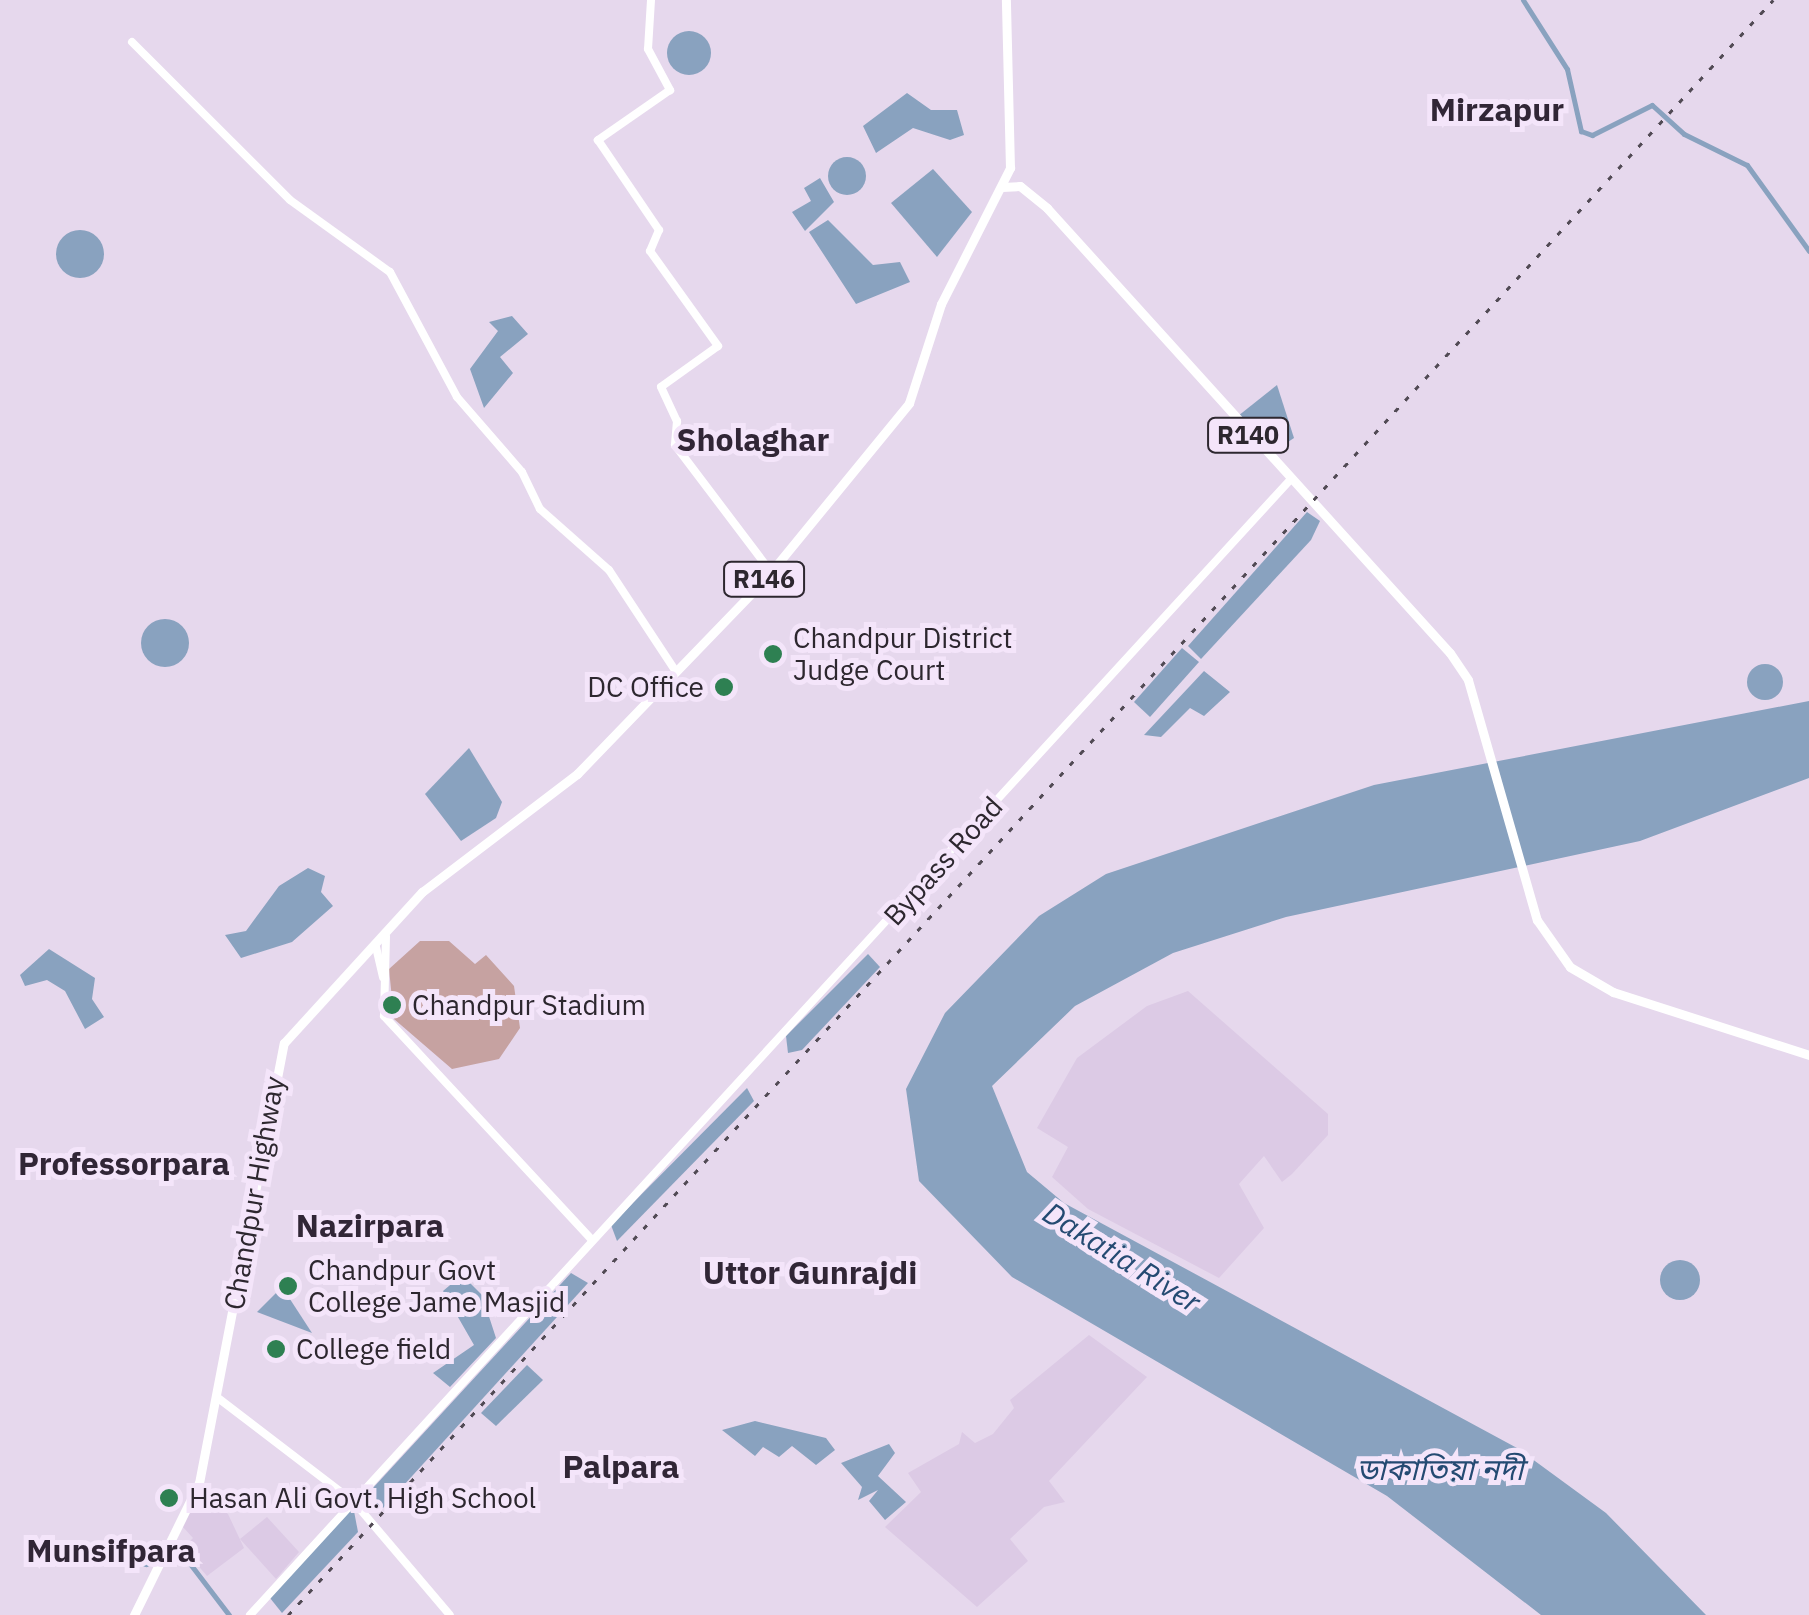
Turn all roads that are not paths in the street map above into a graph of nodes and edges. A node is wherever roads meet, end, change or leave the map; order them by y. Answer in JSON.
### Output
{"nodes":[{"id":1,"x":652,"y":0,"type":"edge"},
{"id":2,"x":1006,"y":0,"type":"edge"},
{"id":3,"x":132,"y":42,"type":"dead end"},
{"id":4,"x":1013,"y":151,"type":"junction"},
{"id":5,"x":1002,"y":187,"type":"junction"},
{"id":6,"x":1027,"y":191,"type":"junction"},
{"id":7,"x":1290,"y":480,"type":"junction"},
{"id":8,"x":771,"y":572,"type":"junction"},
{"id":9,"x":674,"y":670,"type":"junction"},
{"id":10,"x":386,"y":936,"type":"junction"},
{"id":11,"x":376,"y":947,"type":"junction"},
{"id":12,"x":382,"y":977,"type":"junction"},
{"id":13,"x":1809,"y":1055,"type":"edge"},
{"id":14,"x":592,"y":1240,"type":"junction"},
{"id":15,"x":218,"y":1398,"type":"junction"},
{"id":16,"x":354,"y":1502,"type":"junction"},
{"id":17,"x":134,"y":1615,"type":"edge"},
{"id":18,"x":250,"y":1615,"type":"edge"},
{"id":19,"x":450,"y":1615,"type":"edge"}],
"edges":[{"from":1,"to":8,"type":"street"},
{"from":2,"to":4,"type":"main road","number":"R140"},
{"from":3,"to":9,"type":"street"},
{"from":4,"to":5,"type":"main road","number":"R140"},
{"from":4,"to":6,"type":"main road","number":"R140"},
{"from":5,"to":6,"type":"main road"},
{"from":5,"to":8,"type":"main road","name":"Chandpur Highway","number":"R146"},
{"from":6,"to":7,"type":"main road","number":"R140"},
{"from":7,"to":13,"type":"main road","number":"R140"},
{"from":7,"to":14,"type":"street","name":"Bypass Road"},
{"from":8,"to":9,"type":"main road","name":"Chandpur Highway","number":"R146"},
{"from":9,"to":10,"type":"main road","name":"Chandpur Highway","number":"R146"},
{"from":10,"to":11,"type":"main road","name":"Chandpur Highway","number":"R146"},
{"from":10,"to":12,"type":"street"},
{"from":11,"to":12,"type":"street"},
{"from":11,"to":15,"type":"main road","name":"Chandpur Highway","number":"R146"},
{"from":12,"to":14,"type":"street"},
{"from":14,"to":16,"type":"street","name":"Bypass Road"},
{"from":15,"to":16,"type":"street"},
{"from":15,"to":17,"type":"main road","name":"Chandpur Highway"},
{"from":16,"to":18,"type":"street","name":"Bypass Road"},
{"from":16,"to":19,"type":"street"}]}
